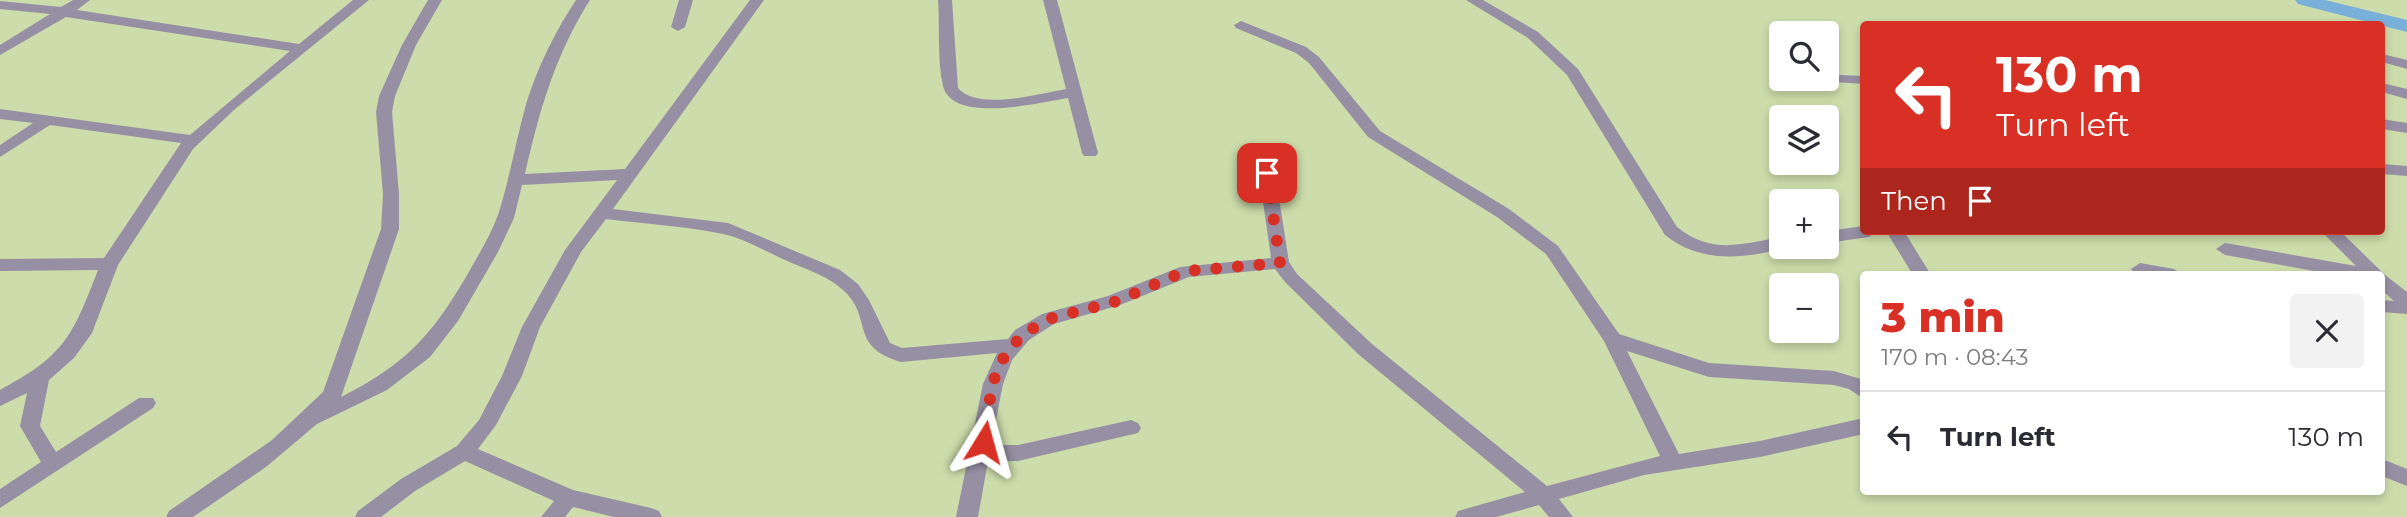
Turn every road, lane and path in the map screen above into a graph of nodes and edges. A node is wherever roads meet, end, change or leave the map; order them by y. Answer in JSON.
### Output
{"nodes":[{"id":1,"x":83,"y":0,"type":"edge"},
{"id":2,"x":362,"y":0,"type":"edge"},
{"id":3,"x":435,"y":0,"type":"edge"},
{"id":4,"x":583,"y":0,"type":"edge"},
{"id":5,"x":686,"y":0,"type":"edge"},
{"id":6,"x":757,"y":0,"type":"edge"},
{"id":7,"x":945,"y":0,"type":"edge"},
{"id":8,"x":1050,"y":0,"type":"edge"},
{"id":9,"x":1473,"y":0,"type":"edge"},
{"id":10,"x":0,"y":5,"type":"edge"},
{"id":11,"x":64,"y":12,"type":"junction"},
{"id":12,"x":1241,"y":25,"type":"dead end"},
{"id":13,"x":678,"y":27,"type":"dead end"},
{"id":14,"x":299,"y":48,"type":"junction"},
{"id":15,"x":0,"y":51,"type":"edge"},
{"id":16,"x":2385,"y":59,"type":"edge"},
{"id":17,"x":2407,"y":65,"type":"edge"},
{"id":18,"x":1839,"y":79,"type":"dead end"},
{"id":19,"x":1860,"y":80,"type":"edge"},
{"id":20,"x":2385,"y":89,"type":"edge"},
{"id":21,"x":1073,"y":93,"type":"junction"},
{"id":22,"x":2407,"y":94,"type":"edge"},
{"id":23,"x":0,"y":114,"type":"edge"},
{"id":24,"x":48,"y":121,"type":"junction"},
{"id":25,"x":2385,"y":124,"type":"edge"},
{"id":26,"x":2407,"y":128,"type":"edge"},
{"id":27,"x":193,"y":140,"type":"junction"},
{"id":28,"x":0,"y":152,"type":"edge"},
{"id":29,"x":1090,"y":153,"type":"dead end"},
{"id":30,"x":1267,"y":173,"type":"dead end"},
{"id":31,"x":629,"y":174,"type":"junction"},
{"id":32,"x":516,"y":180,"type":"junction"},
{"id":33,"x":601,"y":213,"type":"junction"},
{"id":34,"x":1860,"y":232,"type":"edge"},
{"id":35,"x":1839,"y":235,"type":"edge"},
{"id":36,"x":1897,"y":235,"type":"edge"},
{"id":37,"x":2333,"y":235,"type":"edge"},
{"id":38,"x":1769,"y":245,"type":"edge"},
{"id":39,"x":2225,"y":248,"type":"dead end"},
{"id":40,"x":1280,"y":263,"type":"junction"},
{"id":41,"x":109,"y":264,"type":"junction"},
{"id":42,"x":0,"y":265,"type":"edge"},
{"id":43,"x":2140,"y":269,"type":"dead end"},
{"id":44,"x":1920,"y":271,"type":"edge"},
{"id":45,"x":2151,"y":271,"type":"edge"},
{"id":46,"x":2352,"y":271,"type":"edge"},
{"id":47,"x":2370,"y":271,"type":"edge"},
{"id":48,"x":2385,"y":283,"type":"edge"},
{"id":49,"x":2407,"y":302,"type":"edge"},
{"id":50,"x":2385,"y":306,"type":"edge"},
{"id":51,"x":2407,"y":308,"type":"edge"},
{"id":52,"x":1612,"y":339,"type":"junction"},
{"id":53,"x":1013,"y":345,"type":"junction"},
{"id":54,"x":40,"y":377,"type":"junction"},
{"id":55,"x":1860,"y":388,"type":"edge"},
{"id":56,"x":0,"y":399,"type":"edge"},
{"id":57,"x":146,"y":403,"type":"dead end"},
{"id":58,"x":309,"y":420,"type":"junction"},
{"id":59,"x":1860,"y":427,"type":"edge"},
{"id":60,"x":1130,"y":428,"type":"dead end"},
{"id":61,"x":464,"y":452,"type":"junction"},
{"id":62,"x":982,"y":453,"type":"junction"},
{"id":63,"x":1673,"y":462,"type":"junction"},
{"id":64,"x":53,"y":465,"type":"junction"},
{"id":65,"x":2385,"y":468,"type":"edge"},
{"id":66,"x":2407,"y":478,"type":"edge"},
{"id":67,"x":1542,"y":494,"type":"junction"},
{"id":68,"x":569,"y":498,"type":"junction"},
{"id":69,"x":0,"y":500,"type":"edge"},
{"id":70,"x":177,"y":517,"type":"edge"},
{"id":71,"x":366,"y":517,"type":"edge"},
{"id":72,"x":552,"y":517,"type":"edge"},
{"id":73,"x":651,"y":517,"type":"edge"},
{"id":74,"x":967,"y":517,"type":"edge"},
{"id":75,"x":1466,"y":517,"type":"edge"},
{"id":76,"x":1562,"y":517,"type":"edge"}],
"edges":[{"from":1,"to":11,"type":"street"},
{"from":2,"to":14,"type":"street"},
{"from":3,"to":58,"type":"street"},
{"from":4,"to":32,"type":"street"},
{"from":5,"to":13,"type":"street"},
{"from":6,"to":31,"type":"street"},
{"from":7,"to":21,"type":"street"},
{"from":8,"to":21,"type":"street"},
{"from":9,"to":38,"type":"street"},
{"from":10,"to":11,"type":"street"},
{"from":11,"to":14,"type":"street"},
{"from":11,"to":15,"type":"street"},
{"from":12,"to":52,"type":"street"},
{"from":14,"to":27,"type":"street"},
{"from":16,"to":17,"type":"street"},
{"from":18,"to":19,"type":"street"},
{"from":20,"to":22,"type":"street"},
{"from":21,"to":29,"type":"street"},
{"from":23,"to":24,"type":"street"},
{"from":24,"to":27,"type":"street"},
{"from":24,"to":28,"type":"street"},
{"from":25,"to":26,"type":"street"},
{"from":27,"to":41,"type":"street"},
{"from":30,"to":40,"type":"street"},
{"from":31,"to":32,"type":"street"},
{"from":31,"to":33,"type":"street"},
{"from":32,"to":58,"type":"street"},
{"from":33,"to":53,"type":"street"},
{"from":33,"to":61,"type":"street"},
{"from":34,"to":35,"type":"street"},
{"from":36,"to":44,"type":"street"},
{"from":37,"to":47,"type":"street"},
{"from":39,"to":46,"type":"street"},
{"from":40,"to":53,"type":"street"},
{"from":40,"to":67,"type":"street"},
{"from":41,"to":42,"type":"street"},
{"from":41,"to":54,"type":"street"},
{"from":43,"to":45,"type":"street"},
{"from":48,"to":49,"type":"street"},
{"from":50,"to":51,"type":"street"},
{"from":52,"to":55,"type":"street"},
{"from":52,"to":63,"type":"street"},
{"from":53,"to":62,"type":"street"},
{"from":54,"to":56,"type":"street"},
{"from":54,"to":64,"type":"street"},
{"from":57,"to":64,"type":"street"},
{"from":58,"to":70,"type":"street"},
{"from":59,"to":63,"type":"street"},
{"from":60,"to":62,"type":"street"},
{"from":61,"to":68,"type":"street"},
{"from":61,"to":71,"type":"street"},
{"from":62,"to":74,"type":"street"},
{"from":63,"to":67,"type":"street"},
{"from":64,"to":69,"type":"street"},
{"from":65,"to":66,"type":"street"},
{"from":67,"to":75,"type":"street"},
{"from":67,"to":76,"type":"street"},
{"from":68,"to":72,"type":"street"},
{"from":68,"to":73,"type":"street"}]}
